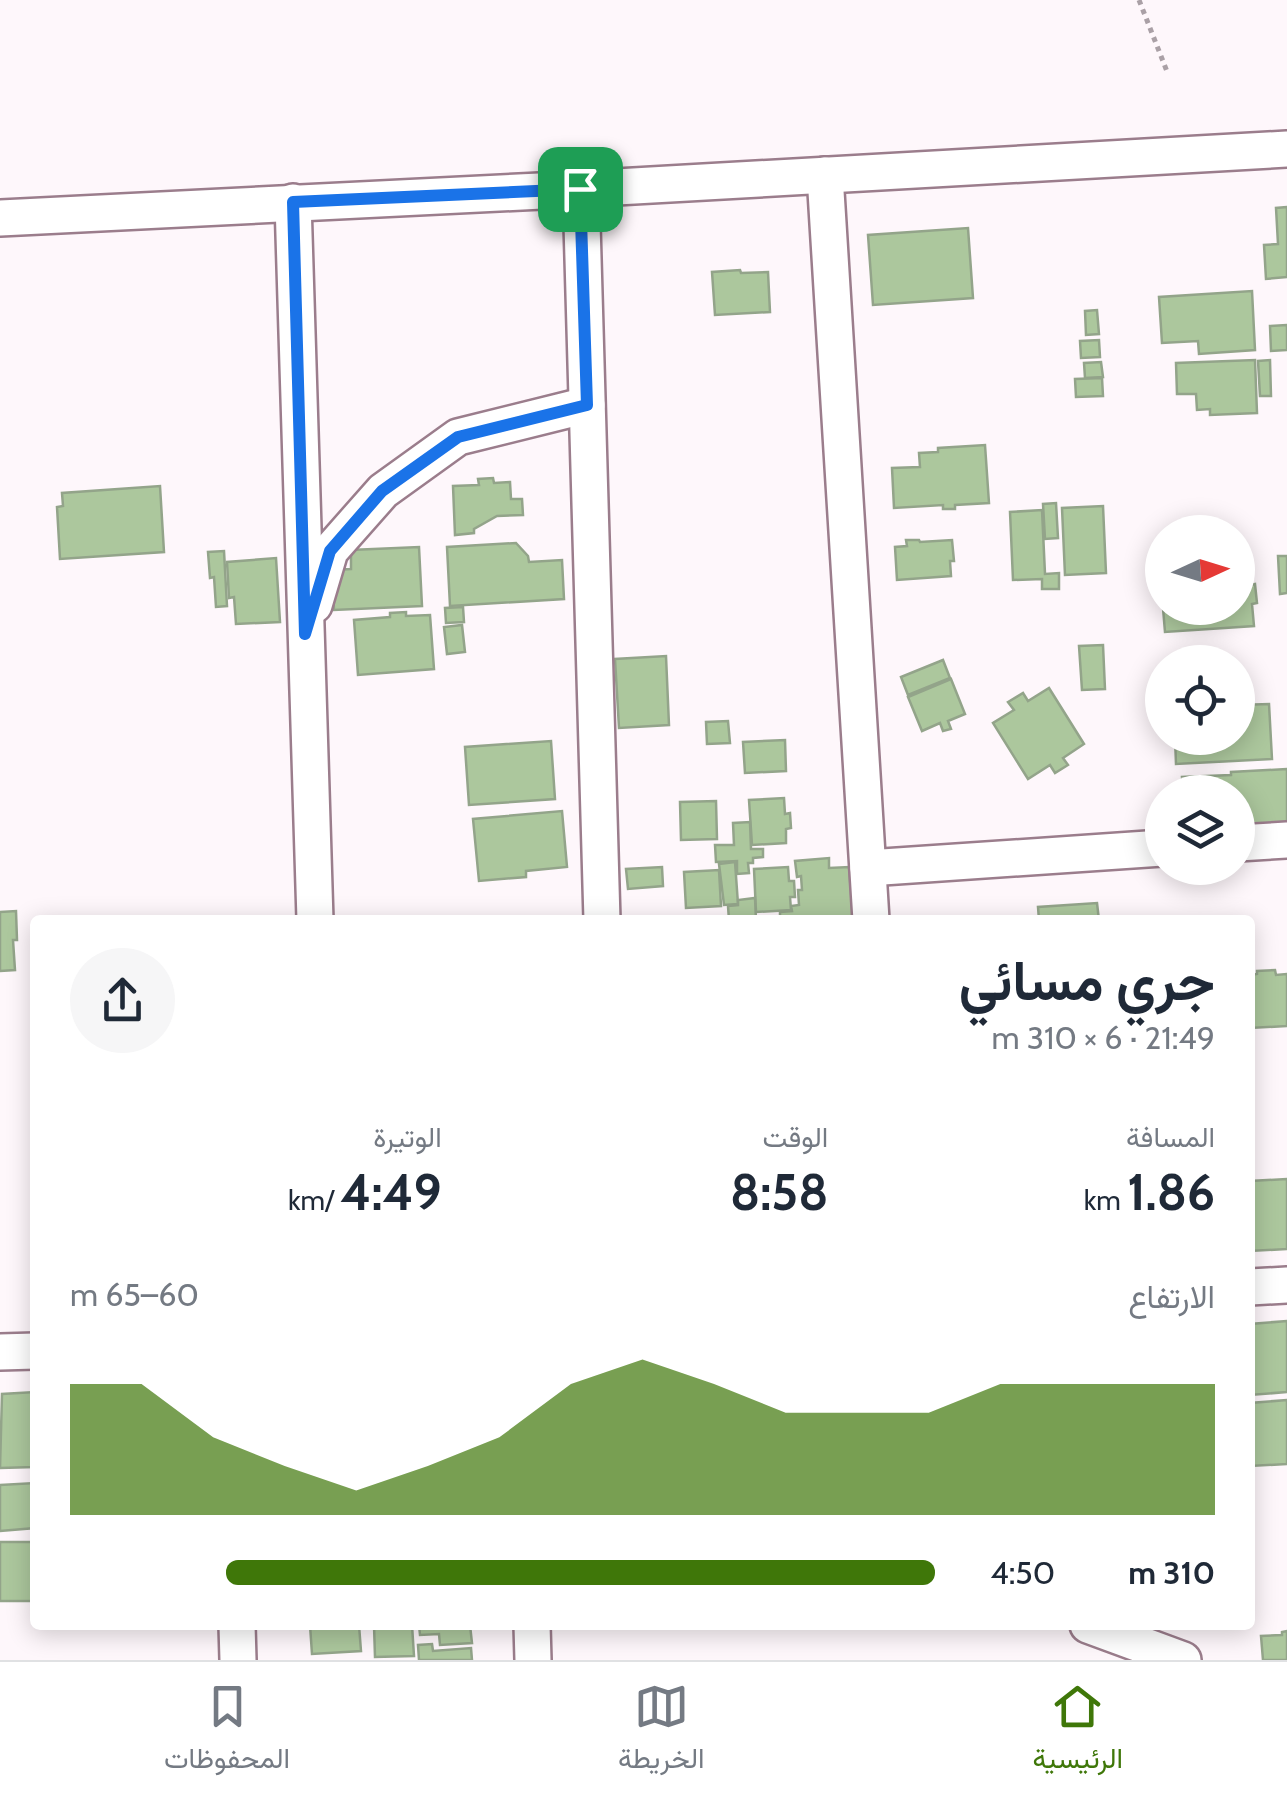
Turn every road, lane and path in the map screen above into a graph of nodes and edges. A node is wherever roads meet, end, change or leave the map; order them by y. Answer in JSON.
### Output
{"nodes":[{"id":1,"x":1139,"y":0,"type":"edge"},
{"id":2,"x":1168,"y":74,"type":"dead end"},
{"id":3,"x":1287,"y":149,"type":"edge"},
{"id":4,"x":825,"y":175,"type":"junction"},
{"id":5,"x":580,"y":189,"type":"junction"},
{"id":6,"x":293,"y":202,"type":"junction"},
{"id":7,"x":0,"y":218,"type":"edge"},
{"id":8,"x":587,"y":405,"type":"junction"},
{"id":9,"x":305,"y":634,"type":"junction"},
{"id":10,"x":1287,"y":840,"type":"edge"},
{"id":11,"x":1255,"y":842,"type":"edge"},
{"id":12,"x":1145,"y":849,"type":"edge"},
{"id":13,"x":868,"y":868,"type":"junction"},
{"id":14,"x":314,"y":915,"type":"edge"},
{"id":15,"x":602,"y":915,"type":"edge"},
{"id":16,"x":871,"y":915,"type":"edge"},
{"id":17,"x":1287,"y":1285,"type":"edge"},
{"id":18,"x":1255,"y":1287,"type":"edge"},
{"id":19,"x":30,"y":1350,"type":"edge"},
{"id":20,"x":0,"y":1352,"type":"edge"},
{"id":21,"x":236,"y":1630,"type":"edge"},
{"id":22,"x":532,"y":1630,"type":"edge"},
{"id":23,"x":1102,"y":1630,"type":"edge"},
{"id":24,"x":238,"y":1660,"type":"edge"},
{"id":25,"x":533,"y":1660,"type":"edge"},
{"id":26,"x":1183,"y":1660,"type":"edge"}],
"edges":[{"from":1,"to":2,"type":"path"},
{"from":3,"to":4,"type":"street"},
{"from":4,"to":5,"type":"street"},
{"from":4,"to":13,"type":"street"},
{"from":5,"to":6,"type":"street"},
{"from":5,"to":8,"type":"street"},
{"from":6,"to":7,"type":"street"},
{"from":6,"to":9,"type":"street"},
{"from":8,"to":9,"type":"street"},
{"from":8,"to":15,"type":"street"},
{"from":9,"to":14,"type":"street"},
{"from":10,"to":11,"type":"street"},
{"from":12,"to":13,"type":"street"},
{"from":13,"to":16,"type":"street"},
{"from":17,"to":18,"type":"street"},
{"from":19,"to":20,"type":"street"},
{"from":21,"to":24,"type":"street"},
{"from":22,"to":25,"type":"street"},
{"from":23,"to":26,"type":"street"}]}
